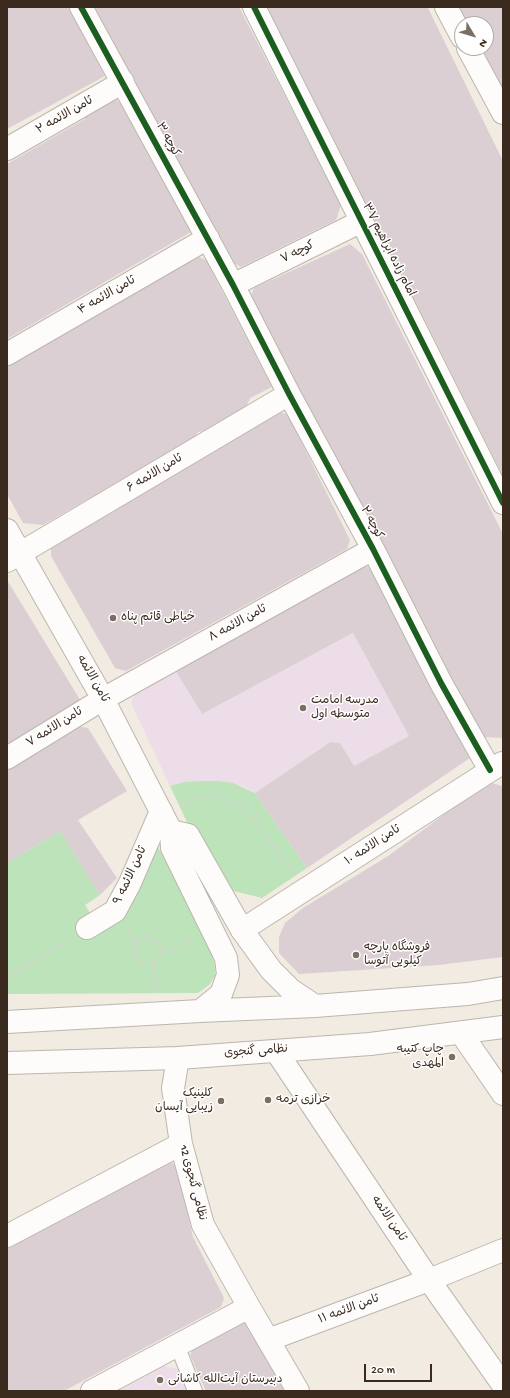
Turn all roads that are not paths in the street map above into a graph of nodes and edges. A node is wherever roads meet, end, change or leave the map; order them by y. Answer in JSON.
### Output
{"nodes":[{"id":1,"x":82,"y":7,"type":"edge"},
{"id":2,"x":254,"y":7,"type":"edge"},
{"id":3,"x":446,"y":7,"type":"edge"},
{"id":4,"x":454,"y":22,"type":"edge"},
{"id":5,"x":473,"y":56,"type":"edge"},
{"id":6,"x":123,"y":82,"type":"junction"},
{"id":7,"x":502,"y":108,"type":"edge"},
{"id":8,"x":7,"y":149,"type":"edge"},
{"id":9,"x":362,"y":221,"type":"junction"},
{"id":10,"x":208,"y":238,"type":"junction"},
{"id":11,"x":233,"y":285,"type":"junction"},
{"id":12,"x":7,"y":354,"type":"edge"},
{"id":13,"x":289,"y":394,"type":"junction"},
{"id":14,"x":503,"y":503,"type":"edge"},
{"id":15,"x":7,"y":530,"type":"edge"},
{"id":16,"x":373,"y":549,"type":"junction"},
{"id":17,"x":13,"y":558,"type":"edge"},
{"id":18,"x":103,"y":699,"type":"junction"},
{"id":19,"x":7,"y":758,"type":"edge"},
{"id":20,"x":497,"y":766,"type":"edge"},
{"id":21,"x":161,"y":811,"type":"junction"},
{"id":22,"x":171,"y":831,"type":"junction"},
{"id":23,"x":87,"y":928,"type":"road end"},
{"id":24,"x":242,"y":930,"type":"junction"},
{"id":25,"x":503,"y":988,"type":"edge"},
{"id":26,"x":315,"y":1006,"type":"junction"},
{"id":27,"x":200,"y":1011,"type":"junction"},
{"id":28,"x":7,"y":1022,"type":"edge"},
{"id":29,"x":503,"y":1027,"type":"edge"},
{"id":30,"x":461,"y":1033,"type":"junction"},
{"id":31,"x":276,"y":1051,"type":"junction"},
{"id":32,"x":178,"y":1058,"type":"junction"},
{"id":33,"x":7,"y":1063,"type":"edge"},
{"id":34,"x":503,"y":1094,"type":"edge"},
{"id":35,"x":181,"y":1144,"type":"junction"},
{"id":36,"x":7,"y":1236,"type":"edge"},
{"id":37,"x":503,"y":1250,"type":"edge"},
{"id":38,"x":429,"y":1280,"type":"junction"},
{"id":39,"x":249,"y":1307,"type":"junction"},
{"id":40,"x":268,"y":1340,"type":"junction"},
{"id":41,"x":177,"y":1345,"type":"junction"},
{"id":42,"x":503,"y":1385,"type":"edge"},
{"id":43,"x":92,"y":1391,"type":"edge"},
{"id":44,"x":194,"y":1391,"type":"edge"},
{"id":45,"x":298,"y":1391,"type":"edge"}],
"edges":[{"from":1,"to":6,"type":"street","name":"کوچه ۳"},
{"from":2,"to":9,"type":"street","name":"امام زاده ابراهیم ۳۷"},
{"from":3,"to":4,"type":"street"},
{"from":5,"to":7,"type":"street"},
{"from":6,"to":8,"type":"street","name":"ثامن الائمه ۲"},
{"from":6,"to":10,"type":"street","name":"کوچه ۳"},
{"from":9,"to":11,"type":"street","name":"کوچه ۷"},
{"from":9,"to":14,"type":"street","name":"امام زاده ابراهیم ۳۷"},
{"from":10,"to":11,"type":"street","name":"کوچه ۳"},
{"from":10,"to":12,"type":"street","name":"ثامن الائمه ۴"},
{"from":11,"to":13,"type":"street","name":"کوچه ۲"},
{"from":13,"to":16,"type":"street","name":"کوچه ۲"},
{"from":13,"to":17,"type":"street","name":"ثامن الائمه ۶"},
{"from":15,"to":17,"type":"street","name":"ثامن الائمه"},
{"from":16,"to":18,"type":"street","name":"ثامن الائمه ۸"},
{"from":16,"to":20,"type":"street","name":"کوچه ۲"},
{"from":17,"to":18,"type":"street","name":"ثامن الائمه"},
{"from":18,"to":19,"type":"street","name":"ثامن الائمه ۷"},
{"from":18,"to":21,"type":"street","name":"ثامن الائمه"},
{"from":20,"to":24,"type":"street","name":"ثامن الائمه ۱۰"},
{"from":21,"to":22,"type":"street","name":"ثامن الائمه"},
{"from":21,"to":23,"type":"street","name":"ثامن الائمه ۹"},
{"from":22,"to":24,"type":"street"},
{"from":22,"to":27,"type":"street","name":"ثامن الائمه"},
{"from":24,"to":26,"type":"street"},
{"from":25,"to":26,"type":"street"},
{"from":26,"to":27,"type":"street"},
{"from":27,"to":28,"type":"street"},
{"from":29,"to":30,"type":"street","name":"نظامی گنجوی"},
{"from":30,"to":31,"type":"street","name":"نظامی گنجوی"},
{"from":30,"to":34,"type":"street"},
{"from":31,"to":32,"type":"street","name":"نظامی گنجوی"},
{"from":31,"to":38,"type":"street","name":"ثامن الائمه"},
{"from":32,"to":33,"type":"street","name":"نظامی گنجوی"},
{"from":32,"to":35,"type":"street","name":"نظامی گنجوی 12"},
{"from":35,"to":36,"type":"street"},
{"from":35,"to":39,"type":"street","name":"نظامی گنجوی 12"},
{"from":37,"to":38,"type":"street","name":"ثامن الائمه ۱۱"},
{"from":38,"to":40,"type":"street","name":"ثامن الائمه ۱۱"},
{"from":38,"to":42,"type":"street","name":"ثامن الائمه"},
{"from":39,"to":40,"type":"street","name":"نظامی گنجوی 12"},
{"from":39,"to":41,"type":"street"},
{"from":40,"to":45,"type":"street","name":"نظامی گنجوی 12"},
{"from":41,"to":43,"type":"street"},
{"from":41,"to":44,"type":"lane"}]}
